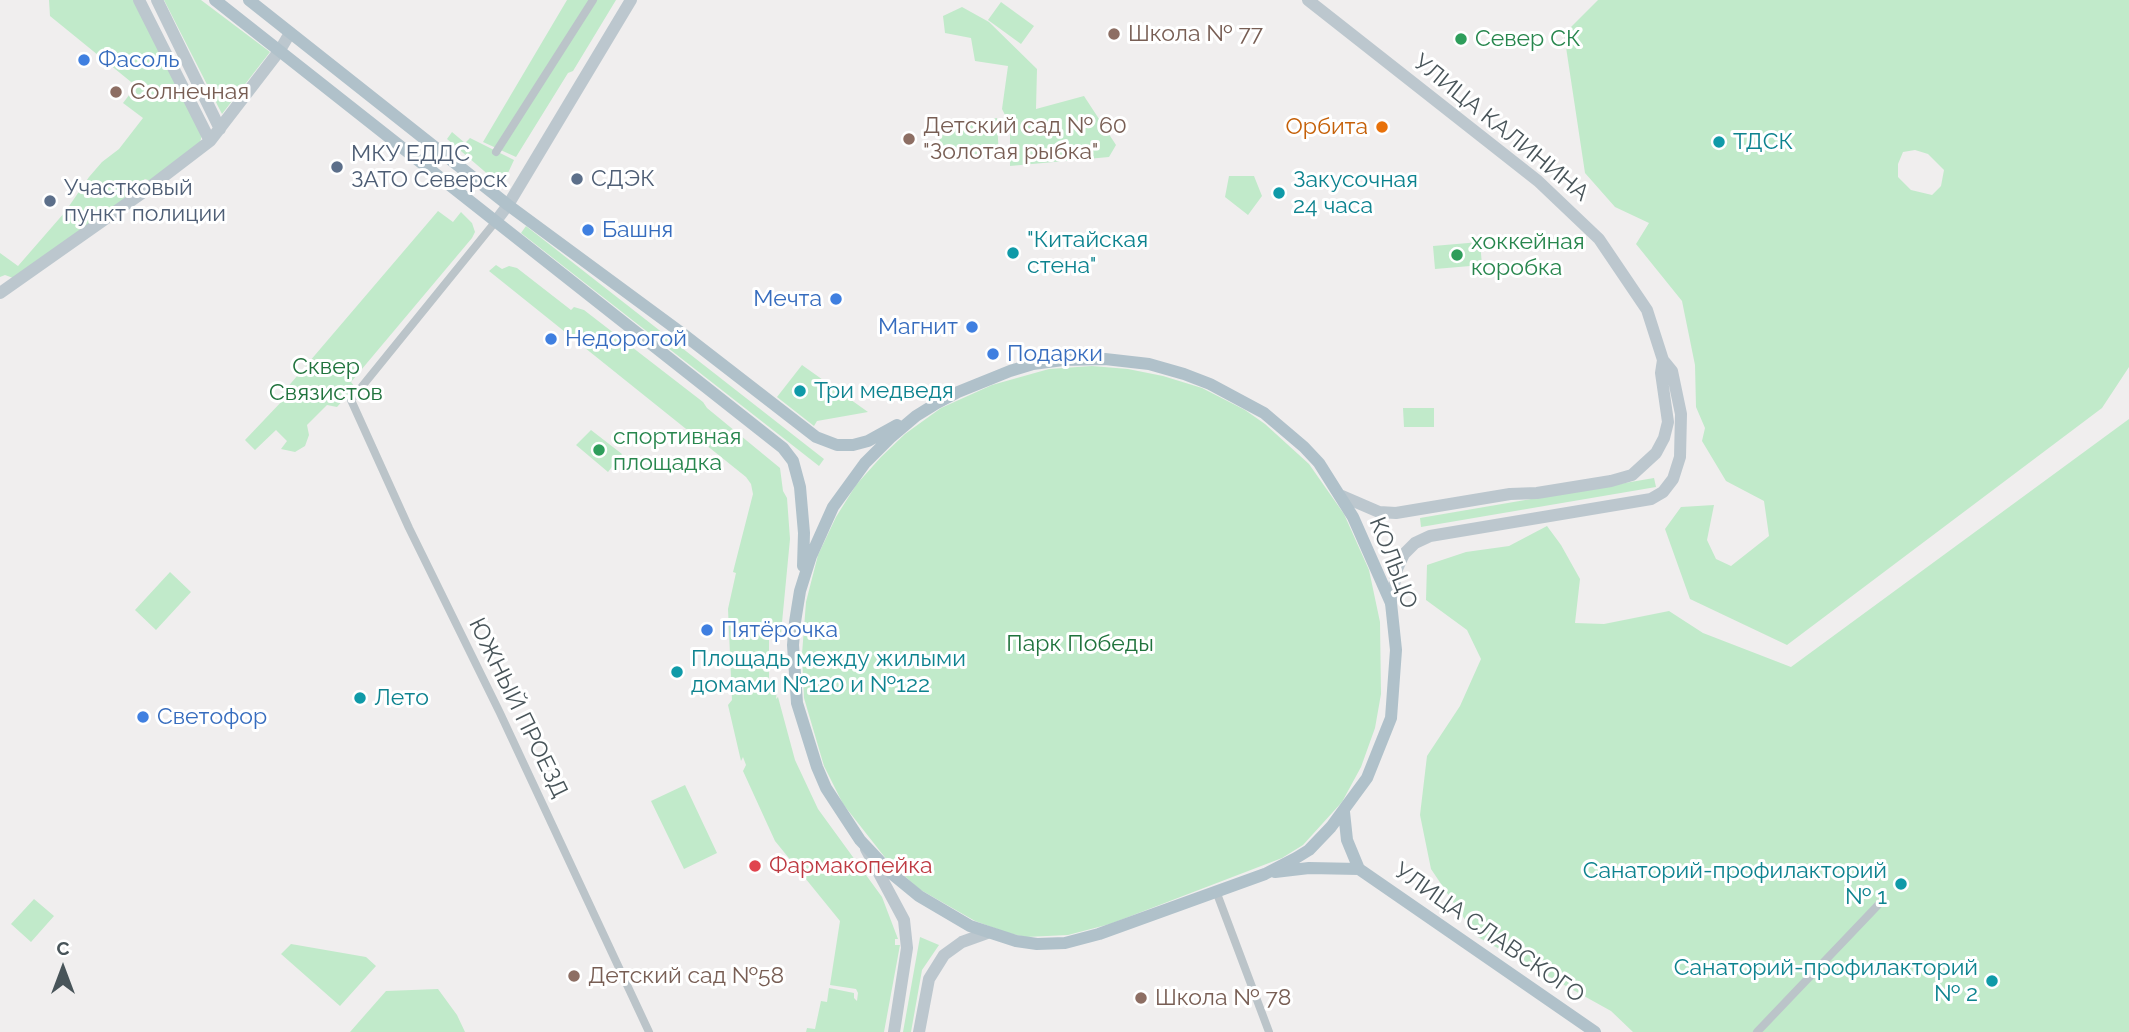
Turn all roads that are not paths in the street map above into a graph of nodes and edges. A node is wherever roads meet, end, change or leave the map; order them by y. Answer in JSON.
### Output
{"nodes":[{"id":1,"x":139,"y":0,"type":"edge"},
{"id":2,"x":156,"y":0,"type":"edge"},
{"id":3,"x":215,"y":0,"type":"edge"},
{"id":4,"x":248,"y":0,"type":"edge"},
{"id":5,"x":593,"y":0,"type":"edge"},
{"id":6,"x":631,"y":0,"type":"edge"},
{"id":7,"x":1308,"y":0,"type":"edge"},
{"id":8,"x":290,"y":33,"type":"junction"},
{"id":9,"x":280,"y":50,"type":"junction"},
{"id":10,"x":220,"y":129,"type":"junction"},
{"id":11,"x":211,"y":141,"type":"junction"},
{"id":12,"x":496,"y":152,"type":"dead end"},
{"id":13,"x":508,"y":205,"type":"junction"},
{"id":14,"x":496,"y":221,"type":"junction"},
{"id":15,"x":0,"y":293,"type":"edge"},
{"id":16,"x":1663,"y":360,"type":"junction"},
{"id":17,"x":916,"y":416,"type":"junction"},
{"id":18,"x":1342,"y":496,"type":"junction"},
{"id":19,"x":800,"y":591,"type":"junction"},
{"id":20,"x":1391,"y":603,"type":"junction"},
{"id":21,"x":1344,"y":812,"type":"junction"},
{"id":22,"x":860,"y":840,"type":"junction"},
{"id":23,"x":1359,"y":869,"type":"junction"},
{"id":24,"x":1265,"y":874,"type":"junction"},
{"id":25,"x":1216,"y":891,"type":"junction"},
{"id":26,"x":1880,"y":903,"type":"dead end"},
{"id":27,"x":987,"y":933,"type":"junction"},
{"id":28,"x":649,"y":1032,"type":"edge"},
{"id":29,"x":894,"y":1032,"type":"edge"},
{"id":30,"x":919,"y":1032,"type":"edge"},
{"id":31,"x":1269,"y":1032,"type":"edge"},
{"id":32,"x":1595,"y":1032,"type":"edge"},
{"id":33,"x":1757,"y":1032,"type":"edge"}],
"edges":[{"from":1,"to":11,"type":"main road"},
{"from":2,"to":10,"type":"main road"},
{"from":3,"to":9,"type":"main road"},
{"from":4,"to":8,"type":"main road"},
{"from":5,"to":12,"type":"street"},
{"from":6,"to":13,"type":"main road"},
{"from":7,"to":16,"type":"main road","name":"УЛИЦА КАЛИНИНА"},
{"from":8,"to":9,"type":"main road"},
{"from":8,"to":13,"type":"main road"},
{"from":9,"to":10,"type":"main road"},
{"from":9,"to":14,"type":"main road"},
{"from":10,"to":11,"type":"main road"},
{"from":11,"to":15,"type":"main road"},
{"from":13,"to":14,"type":"main road"},
{"from":13,"to":17,"type":"main road"},
{"from":14,"to":19,"type":"main road"},
{"from":14,"to":28,"type":"street","name":"ЮЖНЫЙ ПРОЕЗД"},
{"from":16,"to":18,"type":"main road"},
{"from":16,"to":20,"type":"main road","name":"УЛИЦА КАЛИНИНА"},
{"from":17,"to":18,"type":"main road","name":"КОЛЬЦО"},
{"from":17,"to":19,"type":"main road","name":"КОЛЬЦО"},
{"from":18,"to":20,"type":"main road","name":"КОЛЬЦО"},
{"from":19,"to":22,"type":"main road","name":"КОЛЬЦО"},
{"from":20,"to":21,"type":"main road","name":"КОЛЬЦО"},
{"from":21,"to":23,"type":"main road"},
{"from":21,"to":24,"type":"main road","name":"КОЛЬЦО"},
{"from":22,"to":27,"type":"main road","name":"КОЛЬЦО"},
{"from":22,"to":29,"type":"main road"},
{"from":23,"to":24,"type":"main road"},
{"from":23,"to":32,"type":"main road","name":"УЛИЦА СЛАВСКОГО"},
{"from":24,"to":25,"type":"main road","name":"КОЛЬЦО"},
{"from":25,"to":27,"type":"main road","name":"КОЛЬЦО"},
{"from":25,"to":31,"type":"street"},
{"from":26,"to":33,"type":"street"},
{"from":27,"to":30,"type":"main road"}]}
